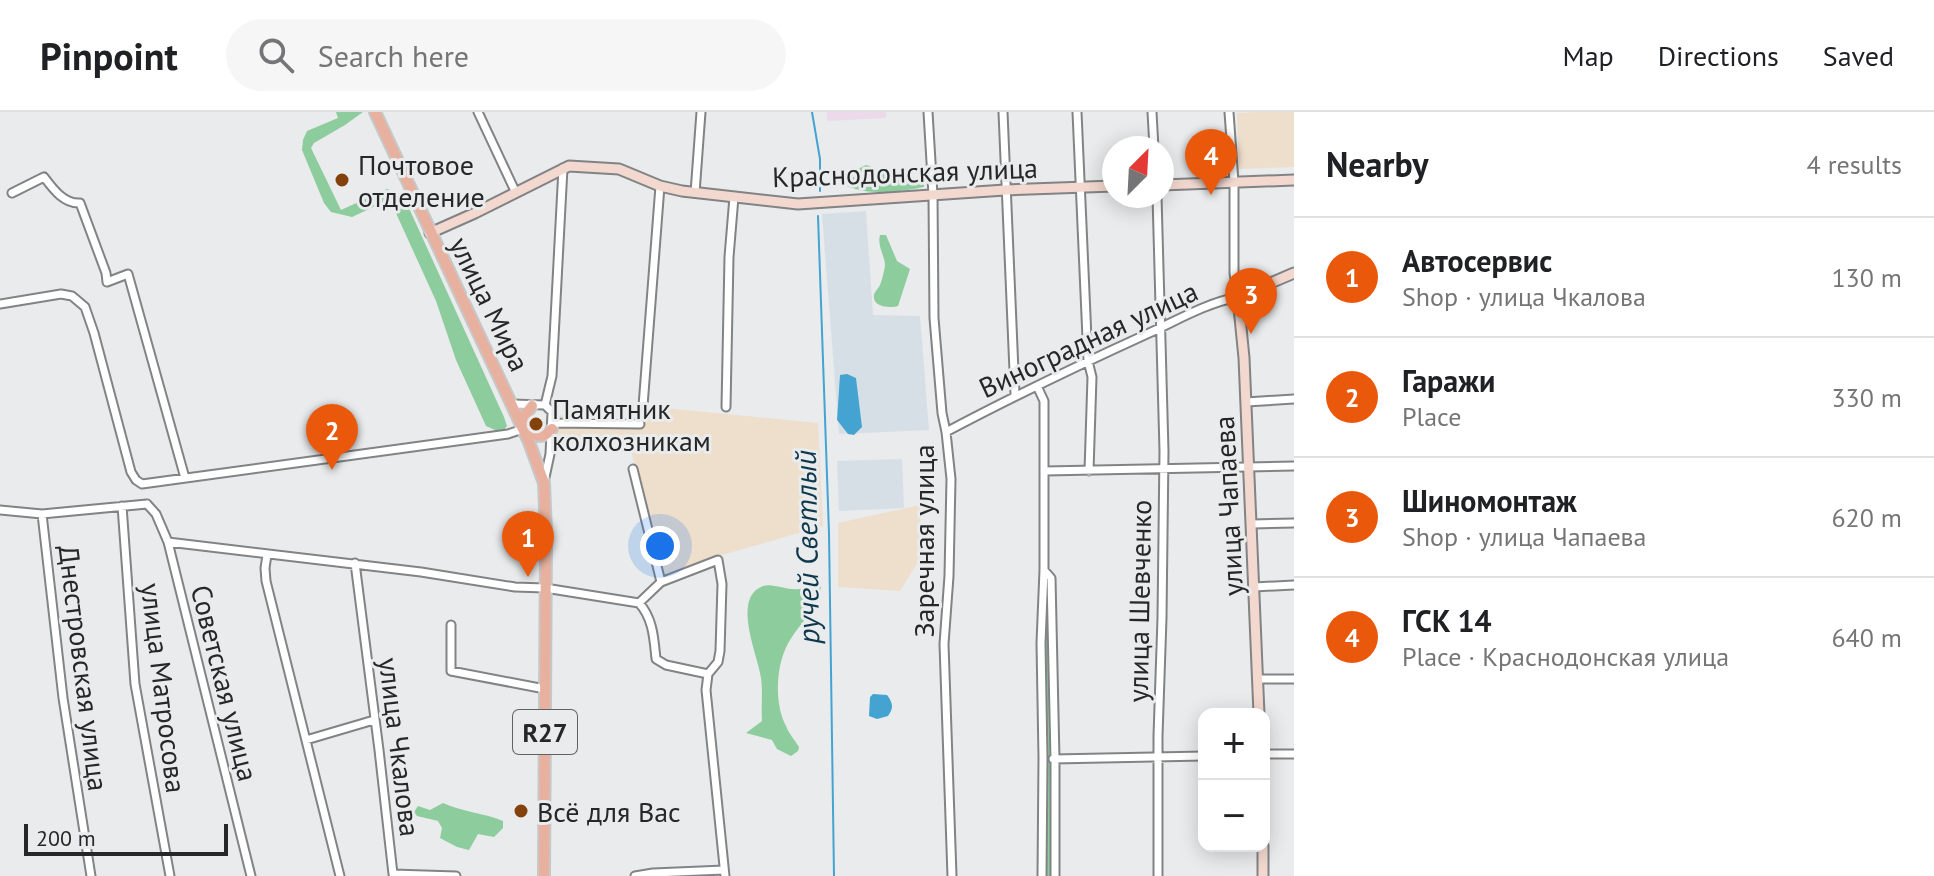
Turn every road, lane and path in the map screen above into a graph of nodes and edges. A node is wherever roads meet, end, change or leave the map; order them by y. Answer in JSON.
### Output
{"nodes":[{"id":1,"x":375,"y":112,"type":"edge"},
{"id":2,"x":478,"y":112,"type":"edge"},
{"id":3,"x":701,"y":112,"type":"edge"},
{"id":4,"x":928,"y":112,"type":"edge"},
{"id":5,"x":1003,"y":112,"type":"edge"},
{"id":6,"x":1077,"y":112,"type":"edge"},
{"id":7,"x":1152,"y":112,"type":"edge"},
{"id":8,"x":1229,"y":112,"type":"edge"},
{"id":9,"x":1153,"y":136,"type":"edge"},
{"id":10,"x":563,"y":168,"type":"junction"},
{"id":11,"x":1294,"y":180,"type":"edge"},
{"id":12,"x":1234,"y":182,"type":"junction"},
{"id":13,"x":1174,"y":184,"type":"edge"},
{"id":14,"x":660,"y":186,"type":"junction"},
{"id":15,"x":1102,"y":186,"type":"edge"},
{"id":16,"x":1079,"y":187,"type":"junction"},
{"id":17,"x":1005,"y":190,"type":"junction"},
{"id":18,"x":12,"y":193,"type":"dead end"},
{"id":19,"x":516,"y":193,"type":"junction"},
{"id":20,"x":695,"y":193,"type":"junction"},
{"id":21,"x":933,"y":195,"type":"junction"},
{"id":22,"x":734,"y":197,"type":"junction"},
{"id":23,"x":1157,"y":208,"type":"edge"},
{"id":24,"x":430,"y":233,"type":"junction"},
{"id":25,"x":1294,"y":273,"type":"edge"},
{"id":26,"x":1238,"y":297,"type":"junction"},
{"id":27,"x":0,"y":304,"type":"edge"},
{"id":28,"x":1161,"y":328,"type":"junction"},
{"id":29,"x":1088,"y":361,"type":"junction"},
{"id":30,"x":1054,"y":378,"type":"junction"},
{"id":31,"x":1037,"y":386,"type":"junction"},
{"id":32,"x":1015,"y":395,"type":"junction"},
{"id":33,"x":1294,"y":399,"type":"edge"},
{"id":34,"x":1044,"y":401,"type":"junction"},
{"id":35,"x":1246,"y":402,"type":"junction"},
{"id":36,"x":512,"y":404,"type":"junction"},
{"id":37,"x":545,"y":405,"type":"junction"},
{"id":38,"x":532,"y":406,"type":"junction"},
{"id":39,"x":643,"y":406,"type":"dead end"},
{"id":40,"x":726,"y":407,"type":"dead end"},
{"id":41,"x":640,"y":424,"type":"dead end"},
{"id":42,"x":553,"y":426,"type":"junction"},
{"id":43,"x":523,"y":429,"type":"junction"},
{"id":44,"x":946,"y":432,"type":"junction"},
{"id":45,"x":1294,"y":466,"type":"edge"},
{"id":46,"x":1248,"y":468,"type":"junction"},
{"id":47,"x":633,"y":469,"type":"dead end"},
{"id":48,"x":1163,"y":470,"type":"junction"},
{"id":49,"x":1045,"y":471,"type":"junction"},
{"id":50,"x":1089,"y":471,"type":"junction"},
{"id":51,"x":185,"y":478,"type":"junction"},
{"id":52,"x":544,"y":483,"type":"junction"},
{"id":53,"x":145,"y":484,"type":"junction"},
{"id":54,"x":147,"y":504,"type":"junction"},
{"id":55,"x":122,"y":506,"type":"junction"},
{"id":56,"x":0,"y":510,"type":"edge"},
{"id":57,"x":42,"y":514,"type":"junction"},
{"id":58,"x":1294,"y":523,"type":"edge"},
{"id":59,"x":1252,"y":524,"type":"junction"},
{"id":60,"x":168,"y":542,"type":"junction"},
{"id":61,"x":267,"y":555,"type":"junction"},
{"id":62,"x":355,"y":563,"type":"junction"},
{"id":63,"x":1044,"y":570,"type":"junction"},
{"id":64,"x":661,"y":582,"type":"junction"},
{"id":65,"x":1294,"y":585,"type":"edge"},
{"id":66,"x":1254,"y":587,"type":"junction"},
{"id":67,"x":545,"y":588,"type":"junction"},
{"id":68,"x":639,"y":603,"type":"junction"},
{"id":69,"x":451,"y":625,"type":"dead end"},
{"id":70,"x":708,"y":674,"type":"junction"},
{"id":71,"x":1258,"y":679,"type":"junction"},
{"id":72,"x":1294,"y":679,"type":"edge"},
{"id":73,"x":545,"y":689,"type":"junction"},
{"id":74,"x":1259,"y":708,"type":"edge"},
{"id":75,"x":374,"y":720,"type":"junction"},
{"id":76,"x":306,"y":740,"type":"junction"},
{"id":77,"x":1270,"y":754,"type":"edge"},
{"id":78,"x":1294,"y":754,"type":"edge"},
{"id":79,"x":1198,"y":756,"type":"edge"},
{"id":80,"x":1158,"y":757,"type":"junction"},
{"id":81,"x":1043,"y":758,"type":"junction"},
{"id":82,"x":1055,"y":759,"type":"junction"},
{"id":83,"x":1263,"y":852,"type":"edge"},
{"id":84,"x":724,"y":873,"type":"edge"},
{"id":85,"x":393,"y":875,"type":"edge"},
{"id":86,"x":91,"y":876,"type":"edge"},
{"id":87,"x":170,"y":876,"type":"edge"},
{"id":88,"x":251,"y":876,"type":"edge"},
{"id":89,"x":340,"y":876,"type":"edge"},
{"id":90,"x":456,"y":876,"type":"edge"},
{"id":91,"x":544,"y":876,"type":"edge"},
{"id":92,"x":635,"y":876,"type":"edge"},
{"id":93,"x":952,"y":876,"type":"edge"},
{"id":94,"x":1042,"y":876,"type":"edge"},
{"id":95,"x":1055,"y":876,"type":"edge"},
{"id":96,"x":1158,"y":876,"type":"edge"},
{"id":97,"x":1263,"y":876,"type":"edge"}],
"edges":[{"from":1,"to":24,"type":"main road","name":"улица Мира","number":"R27"},
{"from":2,"to":19,"type":"street"},
{"from":3,"to":20,"type":"street"},
{"from":4,"to":21,"type":"street","name":"Заречная улица"},
{"from":5,"to":17,"type":"street"},
{"from":6,"to":16,"type":"street"},
{"from":7,"to":9,"type":"street"},
{"from":8,"to":12,"type":"street"},
{"from":10,"to":14,"type":"street","name":"Краснодонская улица"},
{"from":10,"to":19,"type":"street","name":"Краснодонская улица"},
{"from":10,"to":37,"type":"street"},
{"from":11,"to":12,"type":"street"},
{"from":12,"to":13,"type":"street"},
{"from":12,"to":26,"type":"street"},
{"from":14,"to":20,"type":"street","name":"Краснодонская улица"},
{"from":14,"to":39,"type":"street"},
{"from":15,"to":16,"type":"street","name":"Краснодонская улица"},
{"from":16,"to":17,"type":"street","name":"Краснодонская улица"},
{"from":16,"to":29,"type":"street"},
{"from":17,"to":21,"type":"street","name":"Краснодонская улица"},
{"from":17,"to":32,"type":"street"},
{"from":18,"to":51,"type":"street"},
{"from":19,"to":24,"type":"street","name":"Краснодонская улица"},
{"from":20,"to":22,"type":"street","name":"Краснодонская улица"},
{"from":21,"to":22,"type":"street","name":"Краснодонская улица"},
{"from":21,"to":44,"type":"street","name":"Заречная улица"},
{"from":22,"to":40,"type":"street"},
{"from":23,"to":28,"type":"street","name":"улица Шевченко"},
{"from":24,"to":36,"type":"main road","name":"улица Мира","number":"R27"},
{"from":25,"to":26,"type":"street","name":"Виноградная улица"},
{"from":26,"to":28,"type":"street","name":"Виноградная улица"},
{"from":26,"to":35,"type":"street","name":"улица Чапаева"},
{"from":27,"to":53,"type":"street"},
{"from":28,"to":29,"type":"street","name":"Виноградная улица"},
{"from":28,"to":48,"type":"street","name":"улица Шевченко"},
{"from":29,"to":30,"type":"street","name":"Виноградная улица"},
{"from":29,"to":50,"type":"street"},
{"from":30,"to":31,"type":"street","name":"Виноградная улица"},
{"from":30,"to":34,"type":"street"},
{"from":31,"to":32,"type":"street","name":"Виноградная улица"},
{"from":31,"to":34,"type":"street"},
{"from":32,"to":44,"type":"street","name":"Виноградная улица"},
{"from":33,"to":35,"type":"street"},
{"from":34,"to":49,"type":"street"},
{"from":35,"to":46,"type":"street","name":"улица Чапаева"},
{"from":36,"to":38,"type":"street"},
{"from":36,"to":43,"type":"main road","name":"улица Мира","number":"R27"},
{"from":37,"to":38,"type":"street"},
{"from":37,"to":42,"type":"street"},
{"from":38,"to":43,"type":"main road"},
{"from":41,"to":42,"type":"street"},
{"from":42,"to":43,"type":"main road"},
{"from":42,"to":52,"type":"street"},
{"from":43,"to":51,"type":"street"},
{"from":43,"to":52,"type":"main road","number":"R27"},
{"from":44,"to":93,"type":"street","name":"Заречная улица"},
{"from":45,"to":46,"type":"street"},
{"from":46,"to":48,"type":"street"},
{"from":46,"to":59,"type":"street","name":"улица Чапаева"},
{"from":47,"to":64,"type":"street"},
{"from":48,"to":50,"type":"street"},
{"from":48,"to":80,"type":"street","name":"улица Шевченко"},
{"from":49,"to":50,"type":"street"},
{"from":49,"to":63,"type":"street"},
{"from":51,"to":53,"type":"street"},
{"from":52,"to":67,"type":"main road","number":"R27"},
{"from":53,"to":54,"type":"street"},
{"from":54,"to":55,"type":"street"},
{"from":54,"to":60,"type":"street","name":"Советская улица"},
{"from":55,"to":57,"type":"street"},
{"from":55,"to":87,"type":"street","name":"улица Матросова"},
{"from":56,"to":57,"type":"street"},
{"from":57,"to":86,"type":"street","name":"Днестровская улица"},
{"from":58,"to":59,"type":"street"},
{"from":59,"to":66,"type":"street","name":"улица Чапаева"},
{"from":60,"to":61,"type":"street"},
{"from":60,"to":88,"type":"street","name":"Советская улица"},
{"from":61,"to":62,"type":"street"},
{"from":61,"to":76,"type":"street"},
{"from":62,"to":67,"type":"street"},
{"from":62,"to":75,"type":"street","name":"улица Чкалова"},
{"from":63,"to":81,"type":"street"},
{"from":63,"to":82,"type":"street"},
{"from":64,"to":68,"type":"street"},
{"from":64,"to":70,"type":"street"},
{"from":65,"to":66,"type":"street"},
{"from":66,"to":71,"type":"street","name":"улица Чапаева"},
{"from":67,"to":68,"type":"street"},
{"from":67,"to":73,"type":"main road","number":"R27"},
{"from":68,"to":70,"type":"street"},
{"from":69,"to":73,"type":"street"},
{"from":70,"to":84,"type":"street"},
{"from":71,"to":72,"type":"street"},
{"from":71,"to":74,"type":"street","name":"улица Чапаева"},
{"from":73,"to":91,"type":"main road","number":"R27"},
{"from":75,"to":76,"type":"street"},
{"from":75,"to":85,"type":"street","name":"улица Чкалова"},
{"from":76,"to":89,"type":"street"},
{"from":77,"to":78,"type":"street"},
{"from":79,"to":80,"type":"street"},
{"from":80,"to":82,"type":"street"},
{"from":80,"to":96,"type":"street","name":"улица Шевченко"},
{"from":81,"to":82,"type":"street"},
{"from":81,"to":94,"type":"street"},
{"from":82,"to":95,"type":"street"},
{"from":83,"to":97,"type":"street"},
{"from":84,"to":92,"type":"street"},
{"from":85,"to":90,"type":"street","name":"улица Чкалова"}]}
